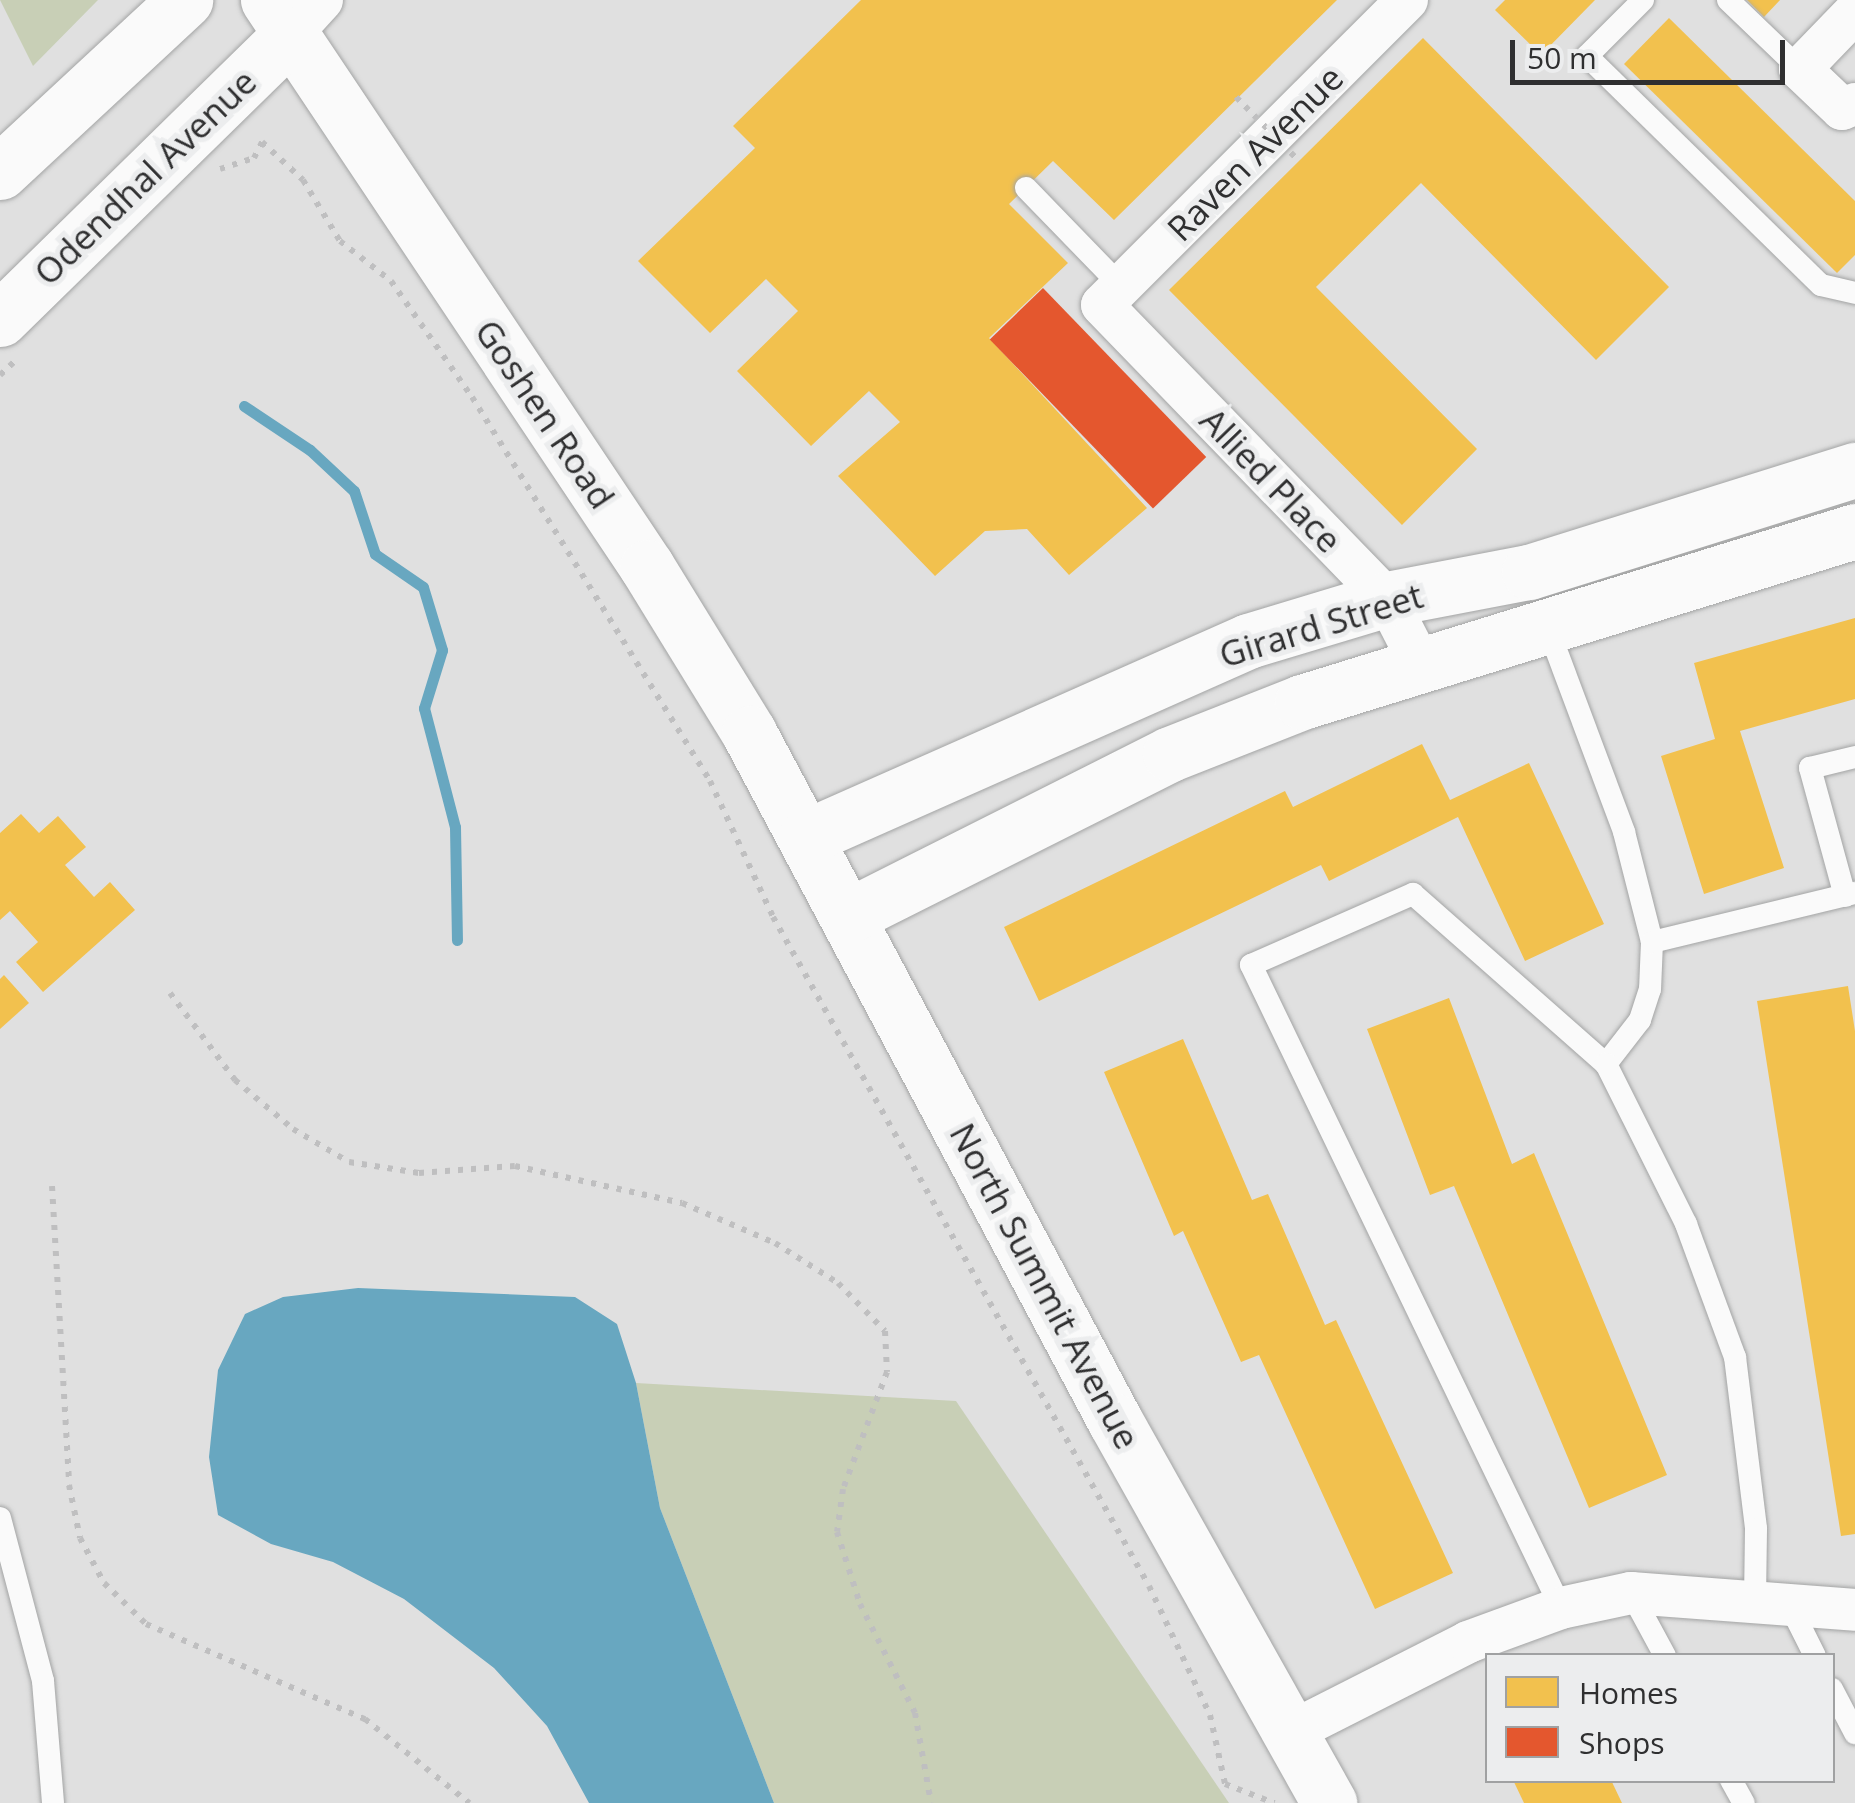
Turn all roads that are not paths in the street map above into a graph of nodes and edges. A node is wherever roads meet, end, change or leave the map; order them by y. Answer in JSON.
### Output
{"nodes":[{"id":1,"x":184,"y":0,"type":"edge"},
{"id":2,"x":1408,"y":0,"type":"edge"},
{"id":3,"x":1643,"y":0,"type":"edge"},
{"id":4,"x":1728,"y":0,"type":"edge"},
{"id":5,"x":293,"y":12,"type":"edge"},
{"id":6,"x":1855,"y":12,"type":"edge"},
{"id":7,"x":1800,"y":69,"type":"junction"},
{"id":8,"x":1855,"y":104,"type":"edge"},
{"id":9,"x":0,"y":172,"type":"edge"},
{"id":10,"x":1026,"y":188,"type":"dead end"},
{"id":11,"x":1855,"y":293,"type":"edge"},
{"id":12,"x":1112,"y":296,"type":"junction"},
{"id":13,"x":0,"y":319,"type":"edge"},
{"id":14,"x":1855,"y":470,"type":"edge"},
{"id":15,"x":1855,"y":531,"type":"edge"},
{"id":16,"x":1529,"y":572,"type":"junction"},
{"id":17,"x":1387,"y":599,"type":"junction"},
{"id":18,"x":1549,"y":630,"type":"junction"},
{"id":19,"x":1422,"y":667,"type":"junction"},
{"id":20,"x":1855,"y":757,"type":"edge"},
{"id":21,"x":806,"y":837,"type":"junction"},
{"id":22,"x":1850,"y":894,"type":"edge"},
{"id":23,"x":850,"y":914,"type":"junction"},
{"id":24,"x":1652,"y":942,"type":"junction"},
{"id":25,"x":1606,"y":1064,"type":"junction"},
{"id":26,"x":0,"y":1518,"type":"edge"},
{"id":27,"x":1632,"y":1594,"type":"junction"},
{"id":28,"x":1772,"y":1602,"type":"junction"},
{"id":29,"x":1560,"y":1608,"type":"junction"},
{"id":30,"x":1855,"y":1610,"type":"edge"},
{"id":31,"x":1662,"y":1653,"type":"edge"},
{"id":32,"x":1813,"y":1653,"type":"edge"},
{"id":33,"x":1835,"y":1695,"type":"edge"},
{"id":34,"x":1287,"y":1734,"type":"junction"},
{"id":35,"x":1855,"y":1734,"type":"edge"},
{"id":36,"x":54,"y":1803,"type":"edge"},
{"id":37,"x":1330,"y":1803,"type":"edge"}],
"edges":[{"from":1,"to":9,"type":"street"},
{"from":2,"to":12,"type":"street","name":"Raven Avenue"},
{"from":3,"to":11,"type":"lane"},
{"from":4,"to":7,"type":"lane"},
{"from":5,"to":13,"type":"street","name":"Odendhal Avenue"},
{"from":5,"to":21,"type":"street","name":"Goshen Road"},
{"from":6,"to":7,"type":"street"},
{"from":7,"to":8,"type":"street"},
{"from":10,"to":12,"type":"lane"},
{"from":12,"to":17,"type":"street","name":"Allied Place"},
{"from":14,"to":16,"type":"street","name":"Girard Street"},
{"from":15,"to":18,"type":"street","name":"Girard Street"},
{"from":16,"to":17,"type":"street","name":"Girard Street"},
{"from":16,"to":18,"type":"lane"},
{"from":17,"to":19,"type":"street","name":"Allied Place"},
{"from":17,"to":21,"type":"street","name":"Girard Street"},
{"from":18,"to":19,"type":"street","name":"Girard Street"},
{"from":18,"to":24,"type":"lane"},
{"from":19,"to":23,"type":"street","name":"Girard Street"},
{"from":20,"to":22,"type":"lane"},
{"from":21,"to":23,"type":"street","name":"North Summit Avenue"},
{"from":22,"to":24,"type":"lane"},
{"from":23,"to":34,"type":"street","name":"North Summit Avenue"},
{"from":24,"to":25,"type":"lane"},
{"from":25,"to":28,"type":"lane"},
{"from":25,"to":29,"type":"lane"},
{"from":26,"to":36,"type":"lane"},
{"from":27,"to":28,"type":"street"},
{"from":27,"to":29,"type":"street"},
{"from":27,"to":31,"type":"lane"},
{"from":28,"to":30,"type":"street"},
{"from":28,"to":32,"type":"lane"},
{"from":29,"to":34,"type":"street"},
{"from":33,"to":35,"type":"lane"},
{"from":34,"to":37,"type":"street","name":"North Summit Avenue"}]}
